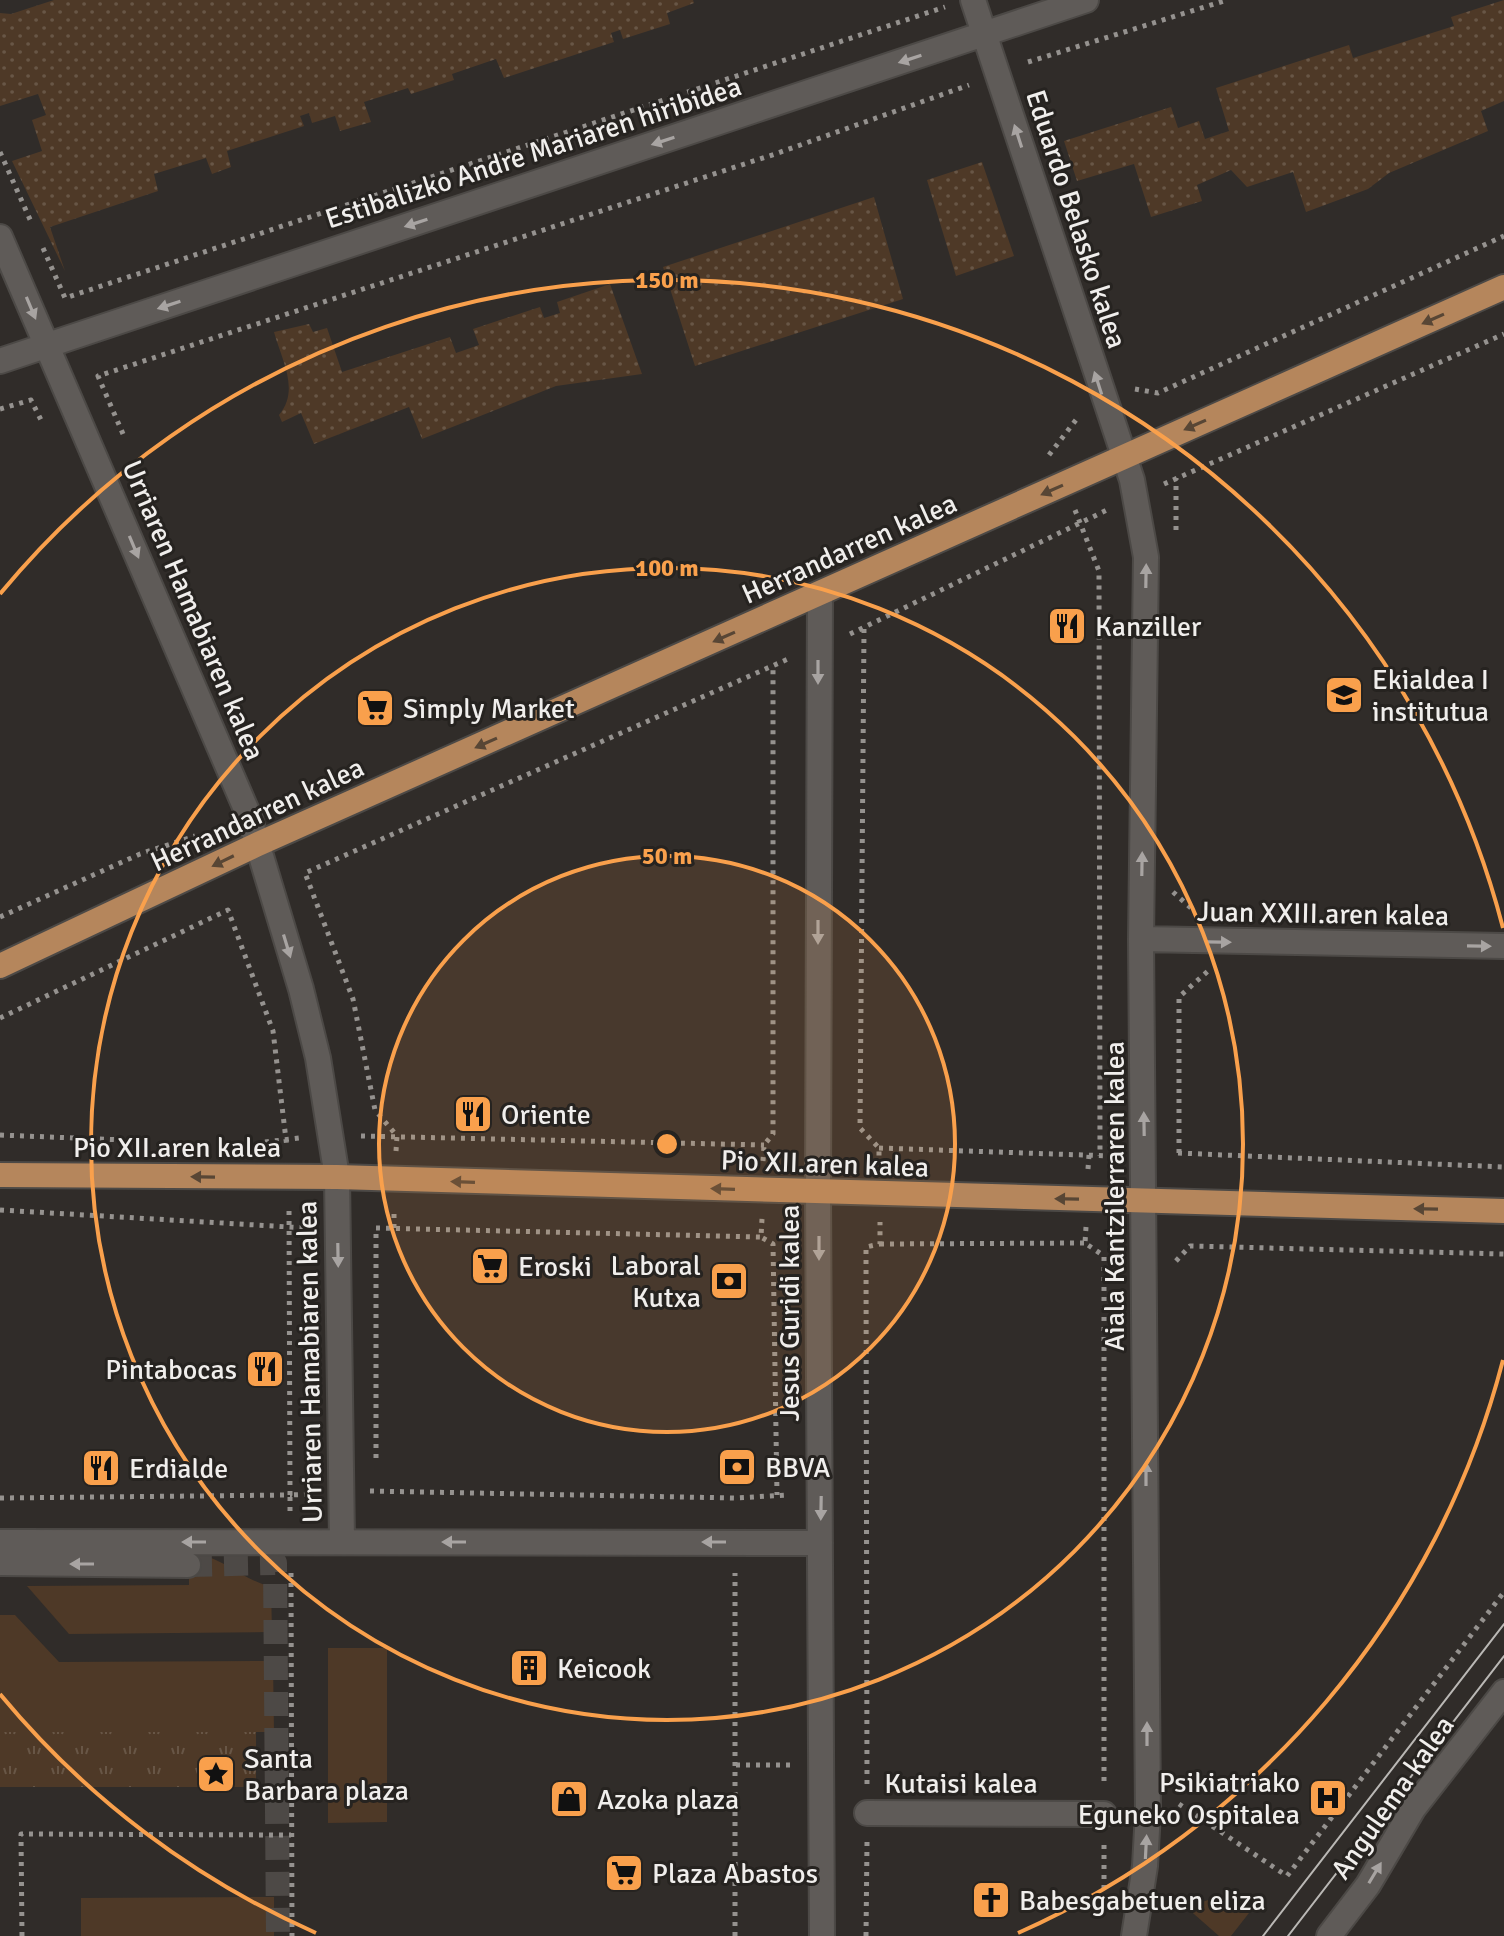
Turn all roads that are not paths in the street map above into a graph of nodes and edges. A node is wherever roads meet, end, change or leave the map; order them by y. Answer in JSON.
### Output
{"nodes":[{"id":1,"x":1086,"y":0,"type":"edge"},
{"id":2,"x":961,"y":3,"type":"edge"},
{"id":3,"x":983,"y":34,"type":"junction"},
{"id":4,"x":0,"y":237,"type":"edge"},
{"id":5,"x":1504,"y":287,"type":"edge"},
{"id":6,"x":48,"y":345,"type":"junction"},
{"id":7,"x":0,"y":361,"type":"edge"},
{"id":8,"x":1123,"y":457,"type":"junction"},
{"id":9,"x":820,"y":594,"type":"junction"},
{"id":10,"x":256,"y":845,"type":"junction"},
{"id":11,"x":1141,"y":939,"type":"junction"},
{"id":12,"x":1504,"y":946,"type":"edge"},
{"id":13,"x":0,"y":966,"type":"edge"},
{"id":14,"x":0,"y":1175,"type":"edge"},
{"id":15,"x":337,"y":1177,"type":"junction"},
{"id":16,"x":818,"y":1192,"type":"junction"},
{"id":17,"x":1145,"y":1202,"type":"junction"},
{"id":18,"x":1504,"y":1211,"type":"edge"},
{"id":19,"x":342,"y":1541,"type":"junction"},
{"id":20,"x":0,"y":1542,"type":"edge"},
{"id":21,"x":820,"y":1543,"type":"junction"},
{"id":22,"x":0,"y":1563,"type":"edge"},
{"id":23,"x":188,"y":1565,"type":"tunnel mouth"},
{"id":24,"x":1504,"y":1692,"type":"edge"},
{"id":25,"x":867,"y":1813,"type":"road end"},
{"id":26,"x":1104,"y":1814,"type":"road end"},
{"id":27,"x":822,"y":1936,"type":"edge"},
{"id":28,"x":1134,"y":1936,"type":"edge"},
{"id":29,"x":1329,"y":1936,"type":"edge"}],
"edges":[{"from":1,"to":3,"type":"street","name":"Estibalizko Andre Mariaren hiribidea"},
{"from":2,"to":3,"type":"street","name":"Eduardo Belasko kalea"},
{"from":3,"to":6,"type":"street","name":"Estibalizko Andre Mariaren hiribidea","one_way":true},
{"from":8,"to":3,"type":"street","name":"Eduardo Belasko kalea","one_way":true},
{"from":4,"to":6,"type":"street","name":"Urriaren Hamabiaren kalea","one_way":true},
{"from":5,"to":8,"type":"main road","name":"Herrandarren kalea","one_way":true},
{"from":6,"to":7,"type":"street","name":"Estibalizko Andre Mariaren hiribidea"},
{"from":6,"to":10,"type":"street","name":"Urriaren Hamabiaren kalea","one_way":true},
{"from":8,"to":9,"type":"main road","name":"Herrandarren kalea","one_way":true},
{"from":11,"to":8,"type":"street","name":"Aiala Kantzilerraren kalea","one_way":true},
{"from":9,"to":10,"type":"main road","name":"Herrandarren kalea","one_way":true},
{"from":9,"to":16,"type":"street","name":"Jesus Guridi kalea","one_way":true},
{"from":10,"to":13,"type":"main road","name":"Herrandarren kalea","one_way":true},
{"from":10,"to":15,"type":"street","name":"Urriaren Hamabiaren kalea","one_way":true},
{"from":11,"to":12,"type":"street","name":"Juan XXIII.aren kalea","one_way":true},
{"from":17,"to":11,"type":"street","name":"Aiala Kantzilerraren kalea","one_way":true},
{"from":15,"to":14,"type":"main road","name":"Pio XII.aren kalea","one_way":true},
{"from":16,"to":15,"type":"main road","name":"Pio XII.aren kalea","one_way":true},
{"from":15,"to":19,"type":"street","name":"Urriaren Hamabiaren kalea","one_way":true},
{"from":17,"to":16,"type":"main road","name":"Pio XII.aren kalea","one_way":true},
{"from":16,"to":21,"type":"street","name":"Jesus Guridi kalea","one_way":true},
{"from":18,"to":17,"type":"main road","name":"Pio XII.aren kalea","one_way":true},
{"from":28,"to":17,"type":"street","name":"Aiala Kantzilerraren kalea","one_way":true},
{"from":19,"to":20,"type":"street","one_way":true},
{"from":21,"to":19,"type":"street","one_way":true},
{"from":21,"to":27,"type":"street","name":"Jesus Guridi kalea"},
{"from":23,"to":22,"type":"street","one_way":true},
{"from":29,"to":24,"type":"street","name":"Angulema kalea","one_way":true},
{"from":25,"to":26,"type":"street","name":"Kutaisi kalea"}]}
